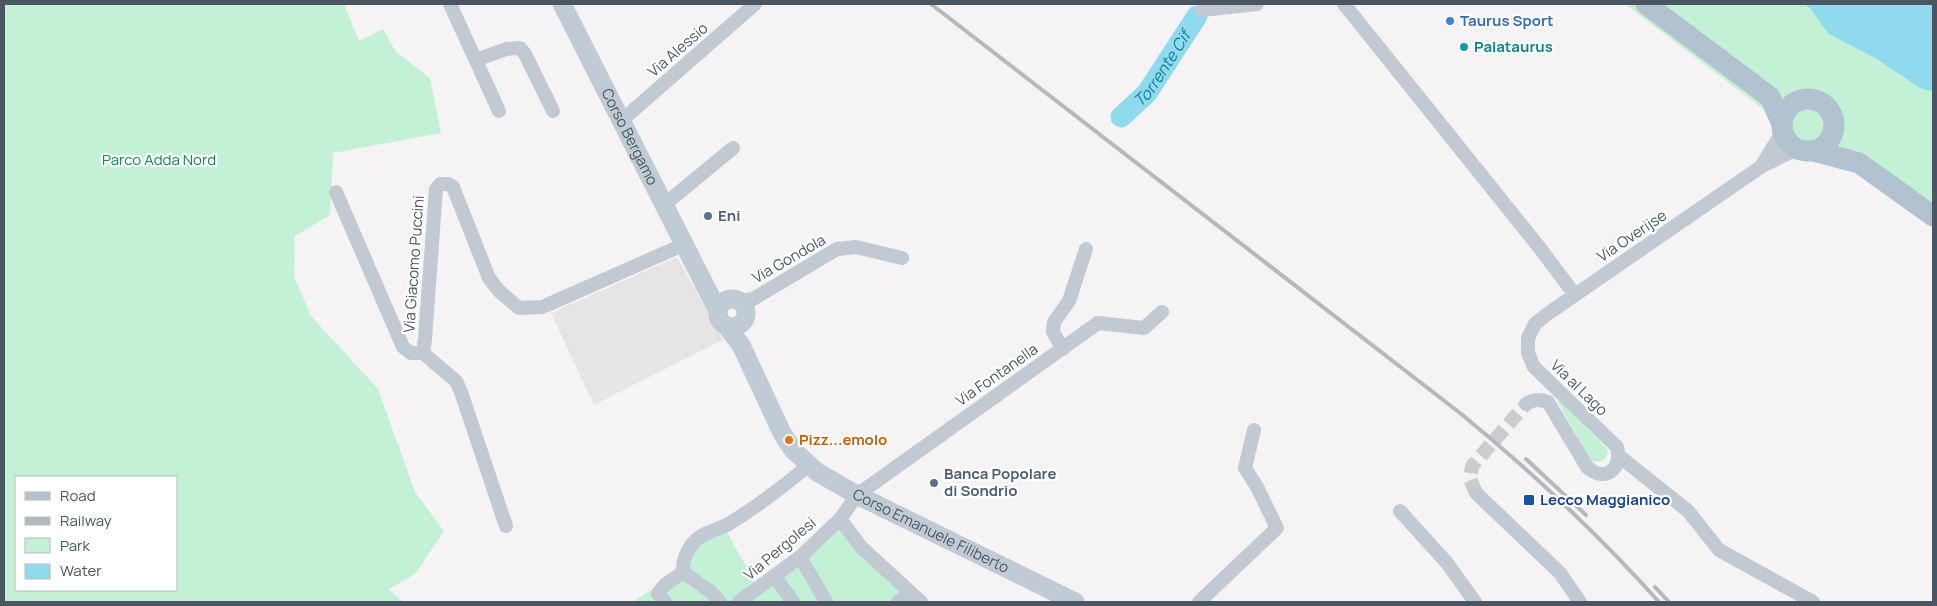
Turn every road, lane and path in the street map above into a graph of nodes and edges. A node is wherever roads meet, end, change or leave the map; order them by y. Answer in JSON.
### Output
{"nodes":[{"id":1,"x":450,"y":4,"type":"edge"},
{"id":2,"x":562,"y":4,"type":"edge"},
{"id":3,"x":755,"y":4,"type":"edge"},
{"id":4,"x":1257,"y":4,"type":"edge"},
{"id":5,"x":1344,"y":4,"type":"edge"},
{"id":6,"x":1646,"y":4,"type":"edge"},
{"id":7,"x":1202,"y":10,"type":"dead end"},
{"id":8,"x":476,"y":60,"type":"junction"},
{"id":9,"x":1770,"y":97,"type":"junction"},
{"id":10,"x":1802,"y":100,"type":"junction"},
{"id":11,"x":499,"y":111,"type":"dead end"},
{"id":12,"x":552,"y":111,"type":"dead end"},
{"id":13,"x":621,"y":121,"type":"junction"},
{"id":14,"x":1834,"y":124,"type":"junction"},
{"id":15,"x":1782,"y":128,"type":"junction"},
{"id":16,"x":733,"y":148,"type":"dead end"},
{"id":17,"x":1806,"y":150,"type":"junction"},
{"id":18,"x":1859,"y":163,"type":"junction"},
{"id":19,"x":1762,"y":166,"type":"junction"},
{"id":20,"x":336,"y":192,"type":"dead end"},
{"id":21,"x":664,"y":205,"type":"junction"},
{"id":22,"x":1933,"y":216,"type":"edge"},
{"id":23,"x":685,"y":244,"type":"junction"},
{"id":24,"x":1086,"y":250,"type":"dead end"},
{"id":25,"x":902,"y":258,"type":"dead end"},
{"id":26,"x":1575,"y":294,"type":"junction"},
{"id":27,"x":736,"y":310,"type":"junction"},
{"id":28,"x":1162,"y":312,"type":"dead end"},
{"id":29,"x":1528,"y":338,"type":"joint"},
{"id":30,"x":1063,"y":350,"type":"junction"},
{"id":31,"x":423,"y":353,"type":"junction"},
{"id":32,"x":1526,"y":404,"type":"dead end"},
{"id":33,"x":1254,"y":430,"type":"dead end"},
{"id":34,"x":793,"y":450,"type":"joint"},
{"id":35,"x":1619,"y":456,"type":"junction"},
{"id":36,"x":809,"y":465,"type":"junction"},
{"id":37,"x":1476,"y":493,"type":"tunnel mouth"},
{"id":38,"x":857,"y":495,"type":"junction"},
{"id":39,"x":1400,"y":511,"type":"dead end"},
{"id":40,"x":840,"y":519,"type":"junction"},
{"id":41,"x":506,"y":526,"type":"dead end"},
{"id":42,"x":800,"y":557,"type":"junction"},
{"id":43,"x":683,"y":572,"type":"junction"},
{"id":44,"x":774,"y":576,"type":"junction"},
{"id":45,"x":910,"y":592,"type":"junction"},
{"id":46,"x":662,"y":598,"type":"edge"},
{"id":47,"x":720,"y":602,"type":"edge"},
{"id":48,"x":740,"y":602,"type":"edge"},
{"id":49,"x":793,"y":602,"type":"edge"},
{"id":50,"x":826,"y":602,"type":"edge"},
{"id":51,"x":898,"y":602,"type":"edge"},
{"id":52,"x":922,"y":602,"type":"edge"},
{"id":53,"x":1075,"y":602,"type":"edge"},
{"id":54,"x":1199,"y":602,"type":"edge"},
{"id":55,"x":1475,"y":602,"type":"edge"},
{"id":56,"x":1580,"y":602,"type":"edge"},
{"id":57,"x":1813,"y":602,"type":"edge"}],
"edges":[{"from":1,"to":8,"type":"street"},
{"from":2,"to":13,"type":"main road","name":"Corso Bergamo"},
{"from":3,"to":13,"type":"street","name":"Via Alessio"},
{"from":4,"to":7,"type":"street"},
{"from":5,"to":26,"type":"street"},
{"from":6,"to":9,"type":"main road"},
{"from":8,"to":11,"type":"street"},
{"from":8,"to":12,"type":"street"},
{"from":9,"to":10,"type":"main road"},
{"from":9,"to":15,"type":"main road"},
{"from":10,"to":14,"type":"main road"},
{"from":10,"to":15,"type":"main road"},
{"from":13,"to":21,"type":"main road","name":"Corso Bergamo"},
{"from":14,"to":17,"type":"main road"},
{"from":14,"to":18,"type":"main road"},
{"from":15,"to":17,"type":"main road"},
{"from":15,"to":19,"type":"street","name":"Via Overijse"},
{"from":16,"to":21,"type":"street"},
{"from":17,"to":18,"type":"main road"},
{"from":17,"to":19,"type":"street","name":"Via Overijse"},
{"from":18,"to":22,"type":"main road"},
{"from":19,"to":26,"type":"street","name":"Via Overijse"},
{"from":20,"to":31,"type":"street"},
{"from":21,"to":23,"type":"main road","name":"Corso Bergamo"},
{"from":23,"to":27,"type":"main road","name":"Corso Bergamo"},
{"from":23,"to":31,"type":"street","name":"Via Giacomo Puccini"},
{"from":24,"to":30,"type":"street"},
{"from":25,"to":27,"type":"street","name":"Via Gondola"},
{"from":26,"to":29,"type":"street","name":"Via Overijse"},
{"from":27,"to":34,"type":"main road","name":"Corso Bergamo"},
{"from":28,"to":30,"type":"street","name":"Via Fontanella"},
{"from":29,"to":35,"type":"street","name":"Via al Lago"},
{"from":30,"to":38,"type":"street","name":"Via Fontanella"},
{"from":31,"to":41,"type":"street"},
{"from":32,"to":35,"type":"street"},
{"from":33,"to":54,"type":"street"},
{"from":34,"to":36,"type":"main road","name":"Corso Emanuele Filiberto"},
{"from":35,"to":57,"type":"street","name":"Via al Lago"},
{"from":36,"to":38,"type":"main road","name":"Corso Emanuele Filiberto"},
{"from":36,"to":43,"type":"street"},
{"from":37,"to":56,"type":"street"},
{"from":38,"to":40,"type":"street","name":"Via Fontanella"},
{"from":38,"to":53,"type":"main road","name":"Corso Emanuele Filiberto"},
{"from":39,"to":55,"type":"street"},
{"from":40,"to":42,"type":"street","name":"Via Pergolesi"},
{"from":40,"to":45,"type":"street"},
{"from":42,"to":44,"type":"street","name":"Via Pergolesi"},
{"from":42,"to":50,"type":"street"},
{"from":43,"to":46,"type":"street"},
{"from":43,"to":47,"type":"street"},
{"from":44,"to":48,"type":"street","name":"Via Pergolesi"},
{"from":44,"to":49,"type":"street"},
{"from":45,"to":51,"type":"street"},
{"from":45,"to":52,"type":"street"}]}
